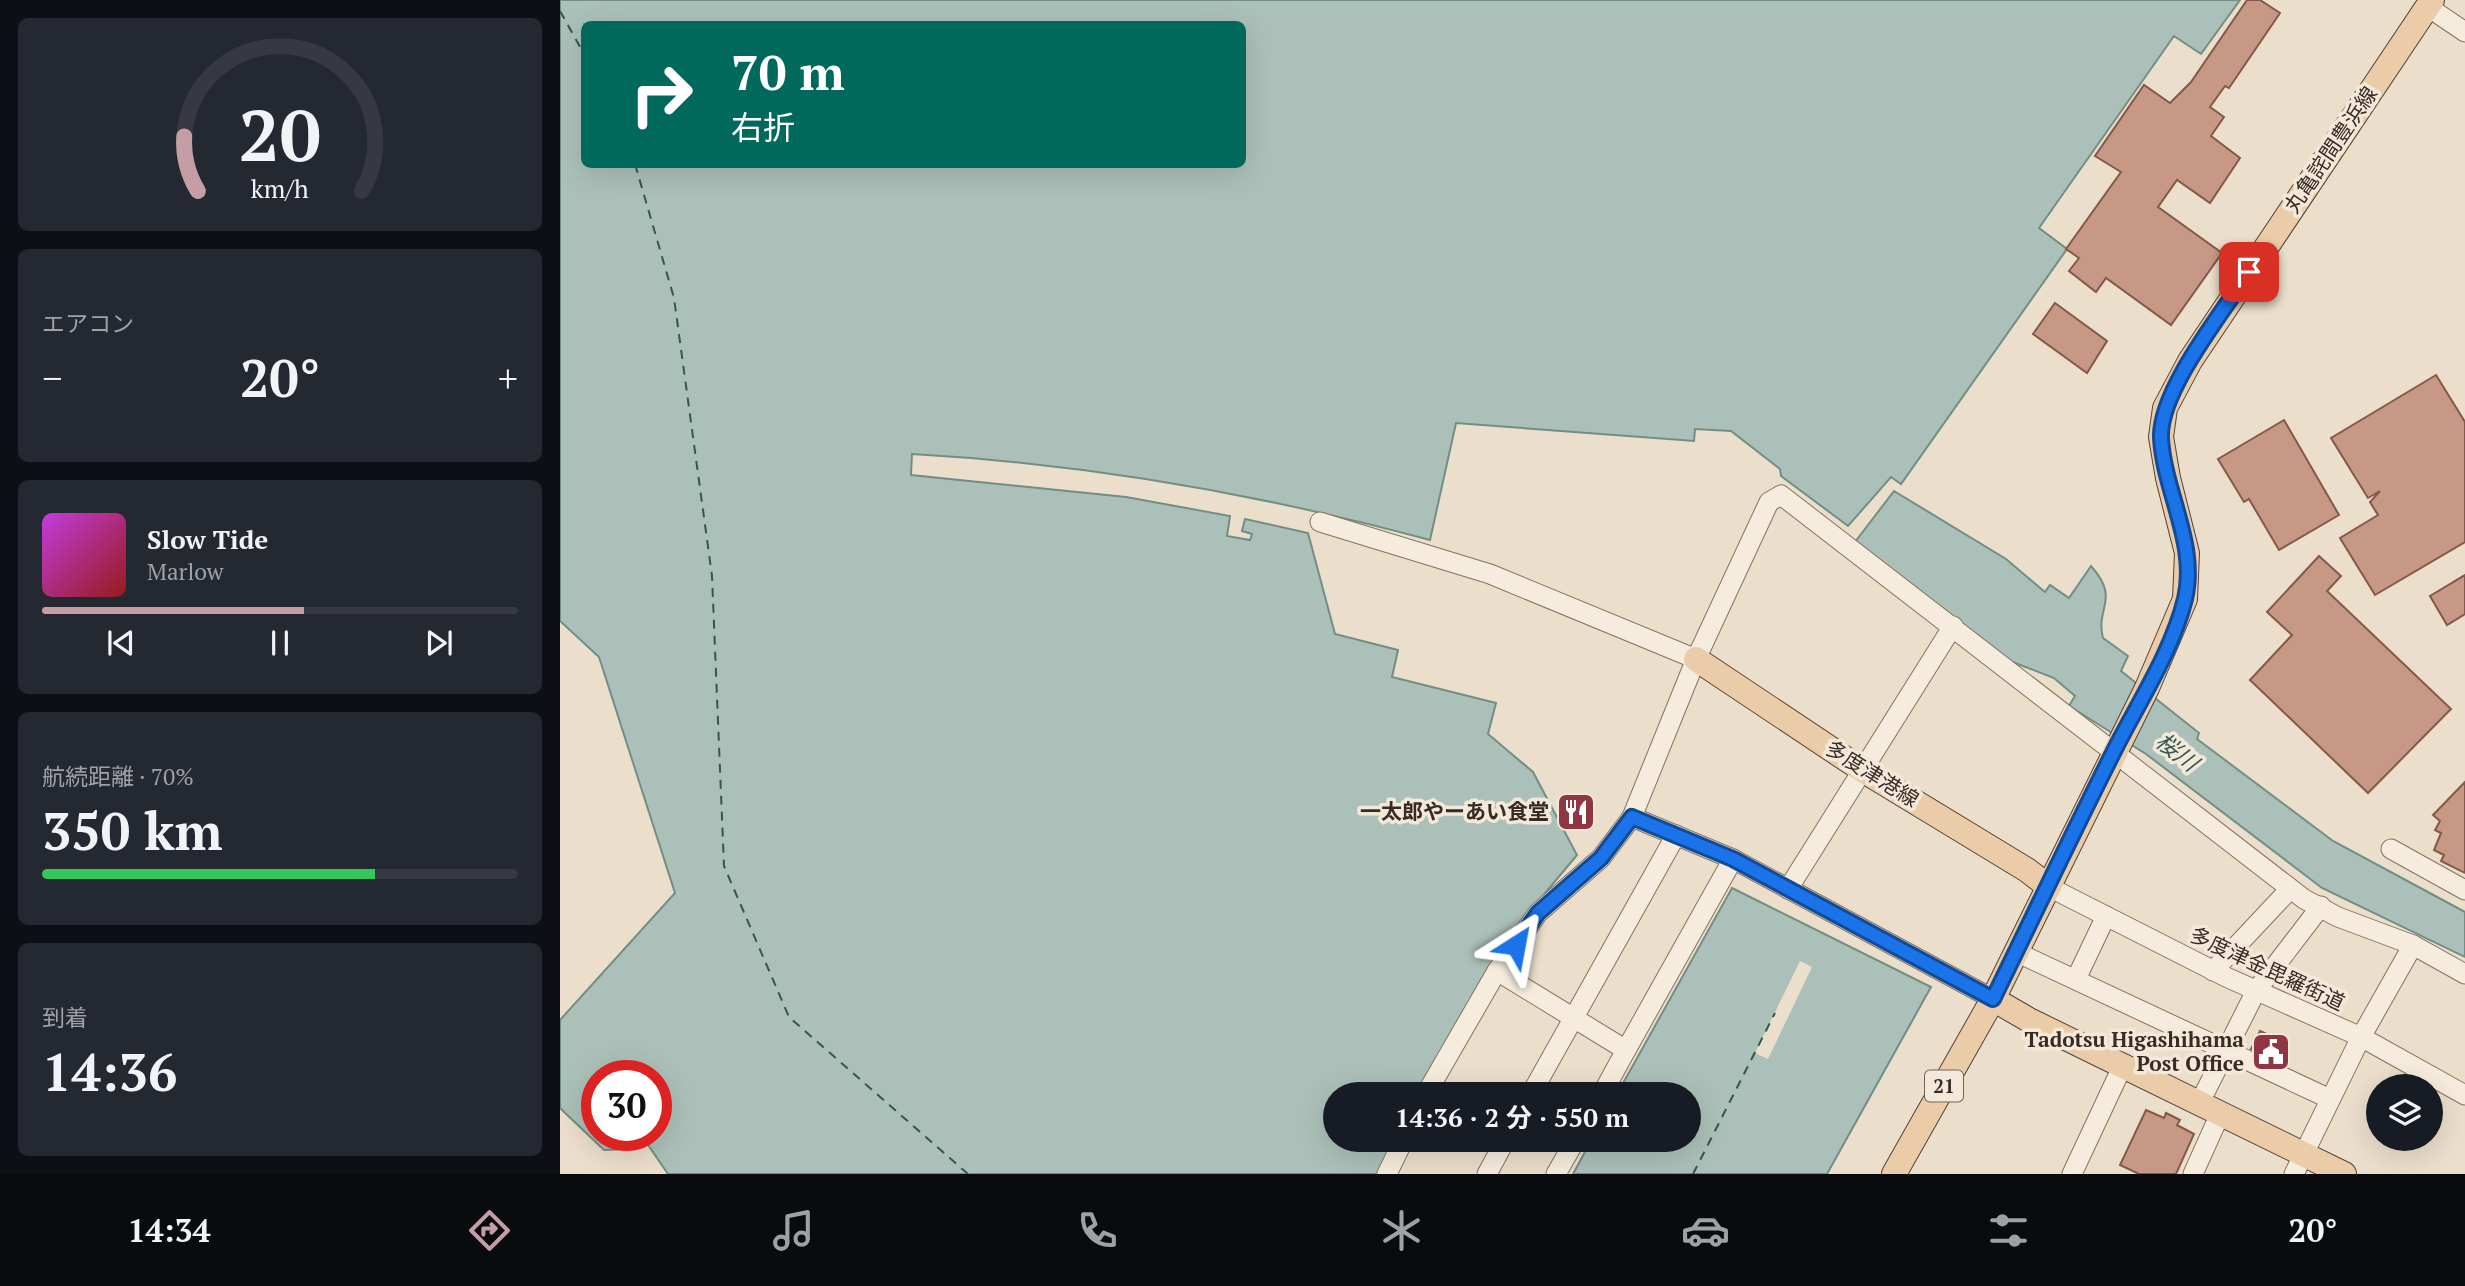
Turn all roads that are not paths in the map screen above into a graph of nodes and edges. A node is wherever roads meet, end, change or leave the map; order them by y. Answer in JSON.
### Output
{"nodes":[{"id":1,"x":2430,"y":3,"type":"edge"},
{"id":2,"x":2465,"y":32,"type":"edge"},
{"id":3,"x":1320,"y":522,"type":"dead end"},
{"id":4,"x":1953,"y":626,"type":"junction"},
{"id":5,"x":1696,"y":659,"type":"junction"},
{"id":6,"x":2115,"y":750,"type":"junction"},
{"id":7,"x":1864,"y":771,"type":"junction"},
{"id":8,"x":1632,"y":817,"type":"junction"},
{"id":9,"x":1676,"y":835,"type":"junction"},
{"id":10,"x":2391,"y":849,"type":"dead end"},
{"id":11,"x":1733,"y":859,"type":"junction"},
{"id":12,"x":2049,"y":887,"type":"junction"},
{"id":13,"x":1788,"y":889,"type":"junction"},
{"id":14,"x":2290,"y":889,"type":"junction"},
{"id":15,"x":2465,"y":890,"type":"edge"},
{"id":16,"x":2321,"y":906,"type":"junction"},
{"id":17,"x":2106,"y":916,"type":"junction"},
{"id":18,"x":2413,"y":946,"type":"junction"},
{"id":19,"x":2016,"y":952,"type":"junction"},
{"id":20,"x":1497,"y":971,"type":"junction"},
{"id":21,"x":2213,"y":971,"type":"junction"},
{"id":22,"x":2465,"y":974,"type":"edge"},
{"id":23,"x":2076,"y":979,"type":"junction"},
{"id":24,"x":2256,"y":991,"type":"junction"},
{"id":25,"x":1993,"y":999,"type":"junction"},
{"id":26,"x":1574,"y":1017,"type":"junction"},
{"id":27,"x":2361,"y":1037,"type":"junction"},
{"id":28,"x":2227,"y":1048,"type":"junction"},
{"id":29,"x":1626,"y":1050,"type":"junction"},
{"id":30,"x":2123,"y":1065,"type":"junction"},
{"id":31,"x":1433,"y":1082,"type":"edge"},
{"id":32,"x":1538,"y":1082,"type":"edge"},
{"id":33,"x":1609,"y":1082,"type":"edge"},
{"id":34,"x":2465,"y":1095,"type":"edge"},
{"id":35,"x":2330,"y":1099,"type":"junction"},
{"id":36,"x":2209,"y":1109,"type":"junction"},
{"id":37,"x":1398,"y":1152,"type":"edge"},
{"id":38,"x":1499,"y":1152,"type":"edge"},
{"id":39,"x":1569,"y":1152,"type":"edge"},
{"id":40,"x":2298,"y":1164,"type":"edge"},
{"id":41,"x":1387,"y":1174,"type":"edge"},
{"id":42,"x":1487,"y":1174,"type":"edge"},
{"id":43,"x":1556,"y":1174,"type":"edge"},
{"id":44,"x":1894,"y":1174,"type":"edge"},
{"id":45,"x":2072,"y":1174,"type":"edge"},
{"id":46,"x":2193,"y":1174,"type":"edge"},
{"id":47,"x":2344,"y":1174,"type":"edge"}],
"edges":[{"from":1,"to":2,"type":"street"},
{"from":1,"to":6,"type":"main road","name":"丸亀詫間豊浜線","number":"21"},
{"from":3,"to":5,"type":"street"},
{"from":4,"to":5,"type":"street"},
{"from":4,"to":6,"type":"street"},
{"from":4,"to":7,"type":"street"},
{"from":5,"to":7,"type":"main road","name":"多度津港線"},
{"from":5,"to":8,"type":"street"},
{"from":6,"to":12,"type":"main road","name":"丸亀詫間豊浜線","number":"21"},
{"from":6,"to":14,"type":"street"},
{"from":7,"to":12,"type":"main road","name":"多度津港線"},
{"from":7,"to":13,"type":"street"},
{"from":8,"to":9,"type":"street"},
{"from":8,"to":20,"type":"street"},
{"from":9,"to":11,"type":"street"},
{"from":9,"to":26,"type":"street"},
{"from":10,"to":15,"type":"street"},
{"from":11,"to":13,"type":"street"},
{"from":11,"to":29,"type":"street"},
{"from":12,"to":17,"type":"street","name":"多度津金毘羅街道"},
{"from":12,"to":19,"type":"main road","name":"丸亀詫間豊浜線","number":"21"},
{"from":13,"to":25,"type":"street"},
{"from":14,"to":16,"type":"street"},
{"from":14,"to":21,"type":"street"},
{"from":16,"to":18,"type":"street"},
{"from":16,"to":24,"type":"street"},
{"from":17,"to":21,"type":"street","name":"多度津金毘羅街道"},
{"from":17,"to":23,"type":"street"},
{"from":18,"to":22,"type":"street"},
{"from":18,"to":27,"type":"street"},
{"from":19,"to":23,"type":"street"},
{"from":19,"to":25,"type":"main road","name":"丸亀詫間豊浜線","number":"21"},
{"from":20,"to":26,"type":"street"},
{"from":20,"to":31,"type":"street"},
{"from":21,"to":24,"type":"street","name":"多度津金毘羅街道"},
{"from":23,"to":28,"type":"street"},
{"from":24,"to":27,"type":"street","name":"多度津金毘羅街道"},
{"from":24,"to":28,"type":"street"},
{"from":25,"to":30,"type":"main road"},
{"from":25,"to":44,"type":"main road","name":"丸亀詫間豊浜線","number":"21"},
{"from":26,"to":29,"type":"street"},
{"from":26,"to":32,"type":"street"},
{"from":27,"to":34,"type":"street","name":"多度津金毘羅街道"},
{"from":27,"to":35,"type":"street"},
{"from":28,"to":35,"type":"street"},
{"from":28,"to":36,"type":"street"},
{"from":29,"to":33,"type":"street"},
{"from":30,"to":36,"type":"main road"},
{"from":30,"to":45,"type":"street"},
{"from":35,"to":40,"type":"street"},
{"from":36,"to":40,"type":"main road"},
{"from":36,"to":46,"type":"street"},
{"from":37,"to":41,"type":"street"},
{"from":38,"to":42,"type":"street"},
{"from":39,"to":43,"type":"street"},
{"from":40,"to":47,"type":"main road"}]}
